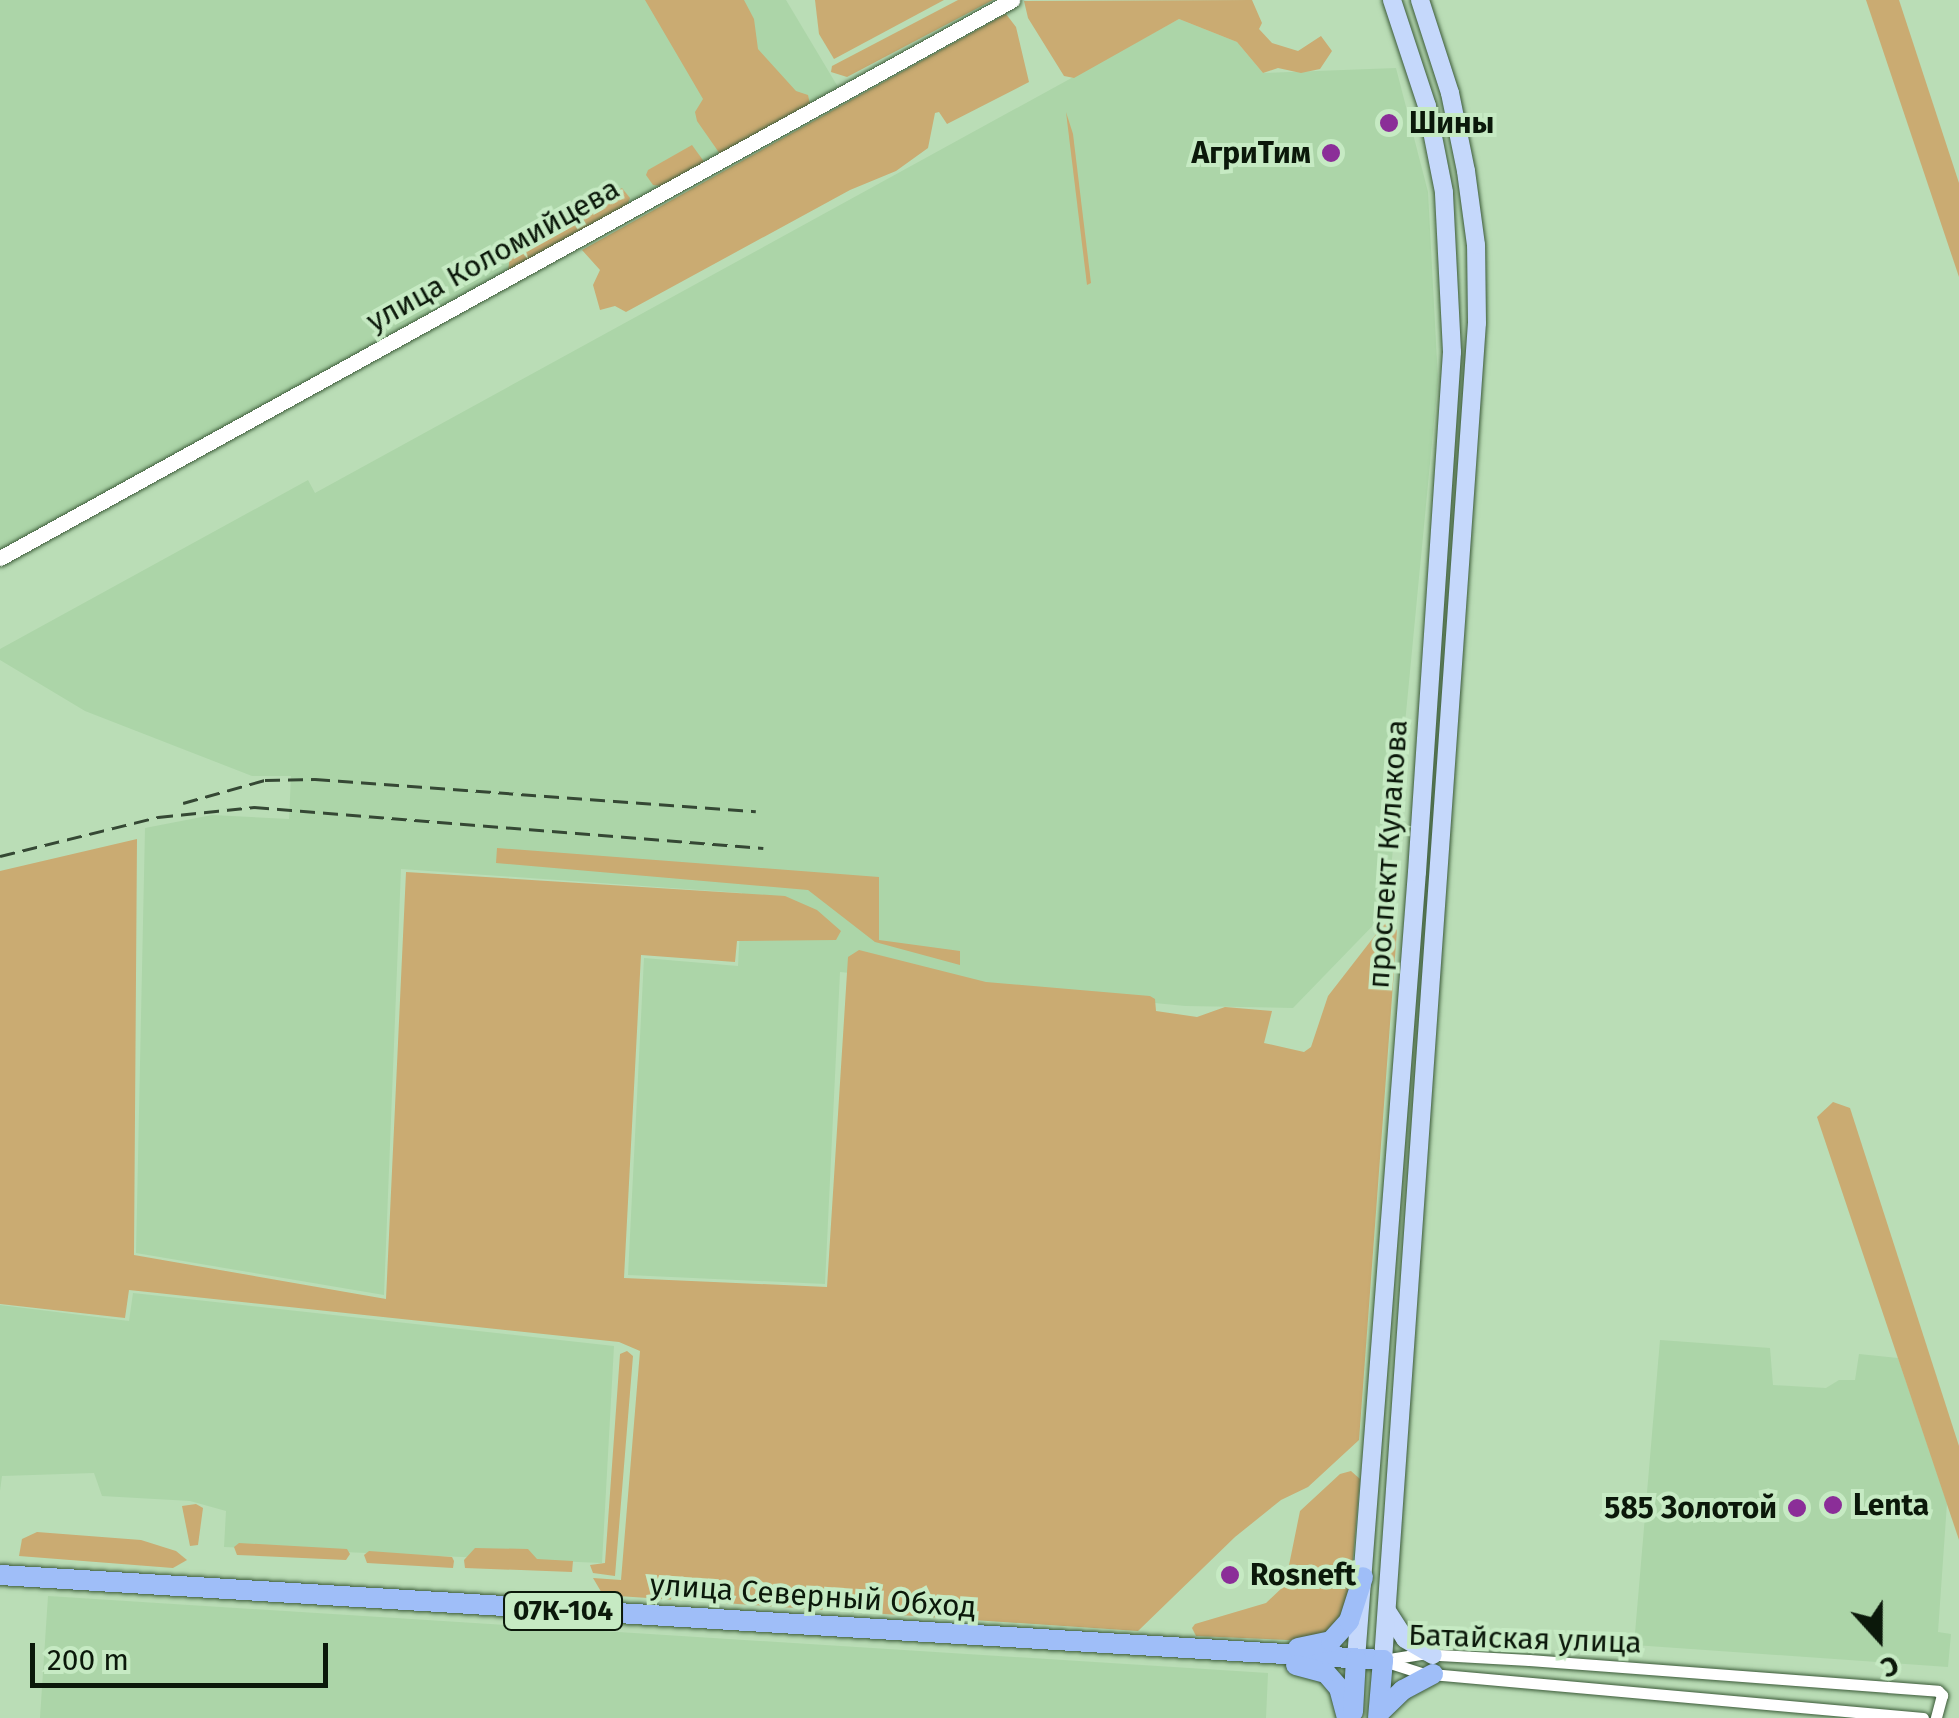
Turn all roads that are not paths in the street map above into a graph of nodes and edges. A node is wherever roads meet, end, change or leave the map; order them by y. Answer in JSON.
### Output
{"nodes":[{"id":1,"x":1012,"y":0,"type":"edge"},
{"id":2,"x":1392,"y":0,"type":"edge"},
{"id":3,"x":1420,"y":0,"type":"edge"},
{"id":4,"x":0,"y":558,"type":"edge"},
{"id":5,"x":0,"y":1575,"type":"edge"},
{"id":6,"x":1363,"y":1576,"type":"junction"},
{"id":7,"x":1386,"y":1610,"type":"junction"},
{"id":8,"x":1278,"y":1656,"type":"junction"},
{"id":9,"x":1356,"y":1659,"type":"junction"},
{"id":10,"x":1383,"y":1660,"type":"junction"},
{"id":11,"x":1433,"y":1665,"type":"junction"},
{"id":12,"x":1619,"y":1666,"type":"junction"},
{"id":13,"x":1737,"y":1676,"type":"junction"},
{"id":14,"x":1847,"y":1684,"type":"junction"},
{"id":15,"x":1617,"y":1690,"type":"junction"},
{"id":16,"x":1734,"y":1700,"type":"junction"},
{"id":17,"x":1845,"y":1711,"type":"junction"},
{"id":18,"x":1378,"y":1716,"type":"edge"},
{"id":19,"x":1350,"y":1718,"type":"edge"},
{"id":20,"x":1923,"y":1718,"type":"edge"},
{"id":21,"x":1936,"y":1718,"type":"edge"}],
"edges":[{"from":1,"to":4,"type":"street","name":"улица Коломийцева"},
{"from":2,"to":6,"type":"main road","name":"проспект Кулакова"},
{"from":3,"to":7,"type":"main road","name":"проспект Кулакова"},
{"from":5,"to":8,"type":"highway","name":"улица Северный Обход","number":"07К-104"},
{"from":6,"to":8,"type":"highway"},
{"from":6,"to":9,"type":"main road","name":"проспект Кулакова"},
{"from":7,"to":10,"type":"main road","name":"проспект Кулакова"},
{"from":7,"to":11,"type":"main road"},
{"from":8,"to":9,"type":"highway","name":"улица Северный Обход","number":"07К-104"},
{"from":8,"to":19,"type":"highway"},
{"from":9,"to":10,"type":"highway","name":"улица Северный Обход"},
{"from":9,"to":19,"type":"highway","name":"проспект Кулакова"},
{"from":10,"to":11,"type":"street","name":"Батайская улица"},
{"from":10,"to":11,"type":"street","name":"Батайская улица"},
{"from":10,"to":18,"type":"highway","name":"проспект Кулакова"},
{"from":11,"to":12,"type":"street","name":"Батайская улица"},
{"from":11,"to":15,"type":"street","name":"Батайская улица"},
{"from":11,"to":18,"type":"highway"},
{"from":12,"to":13,"type":"street","name":"Батайская улица"},
{"from":12,"to":15,"type":"street"},
{"from":13,"to":14,"type":"street","name":"Батайская улица"},
{"from":13,"to":16,"type":"street"},
{"from":14,"to":17,"type":"street"},
{"from":14,"to":21,"type":"street","name":"Батайская улица"},
{"from":15,"to":16,"type":"street","name":"Батайская улица"},
{"from":16,"to":17,"type":"street","name":"Батайская улица"},
{"from":17,"to":20,"type":"street","name":"Батайская улица"}]}
